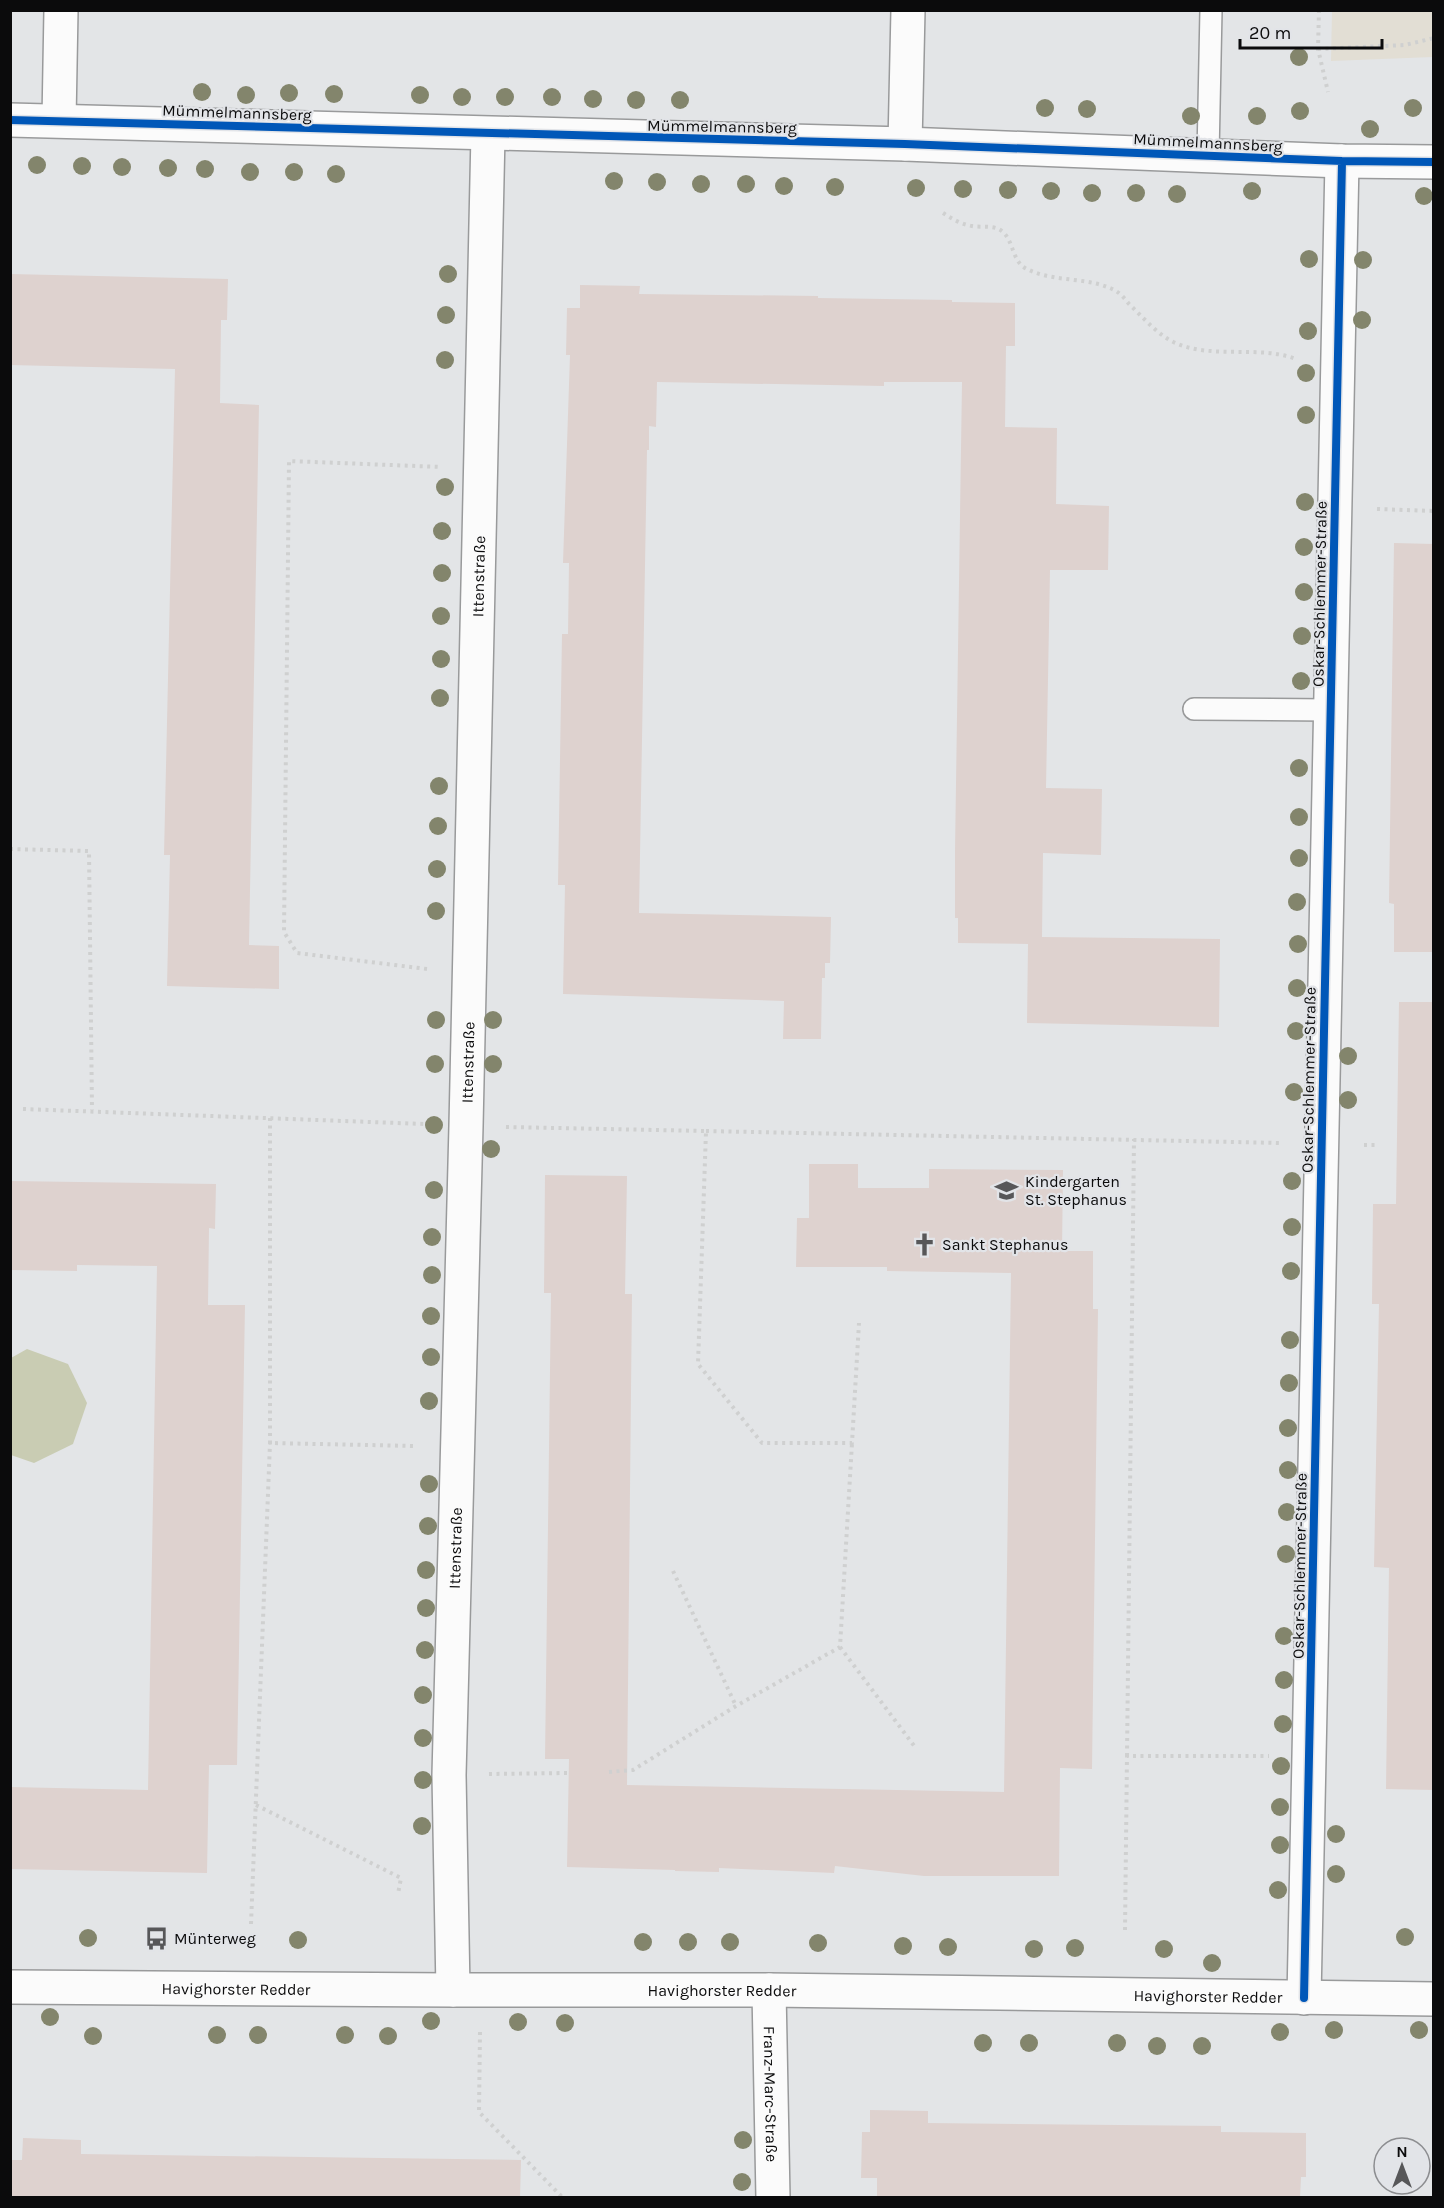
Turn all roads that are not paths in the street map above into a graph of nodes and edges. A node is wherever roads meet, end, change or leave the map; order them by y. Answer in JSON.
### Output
{"nodes":[{"id":1,"x":61,"y":10,"type":"edge"},
{"id":2,"x":908,"y":10,"type":"edge"},
{"id":3,"x":1210,"y":10,"type":"edge"},
{"id":4,"x":10,"y":120,"type":"edge"},
{"id":5,"x":59,"y":120,"type":"junction"},
{"id":6,"x":488,"y":134,"type":"junction"},
{"id":7,"x":905,"y":144,"type":"junction"},
{"id":8,"x":1208,"y":155,"type":"junction"},
{"id":9,"x":1342,"y":161,"type":"junction"},
{"id":10,"x":1434,"y":162,"type":"edge"},
{"id":11,"x":1194,"y":709,"type":"dead end"},
{"id":12,"x":1330,"y":710,"type":"junction"},
{"id":13,"x":10,"y":1987,"type":"edge"},
{"id":14,"x":467,"y":1990,"type":"junction"},
{"id":15,"x":769,"y":1990,"type":"junction"},
{"id":16,"x":1304,"y":1998,"type":"junction"},
{"id":17,"x":1434,"y":1999,"type":"edge"},
{"id":18,"x":773,"y":2198,"type":"edge"}],
"edges":[{"from":1,"to":5,"type":"street"},
{"from":2,"to":7,"type":"street"},
{"from":3,"to":8,"type":"lane"},
{"from":4,"to":5,"type":"street","name":"Mümmelmannsberg"},
{"from":5,"to":6,"type":"street","name":"Mümmelmannsberg"},
{"from":6,"to":7,"type":"street","name":"Mümmelmannsberg"},
{"from":6,"to":14,"type":"street","name":"Ittenstraße"},
{"from":7,"to":8,"type":"street","name":"Mümmelmannsberg"},
{"from":8,"to":9,"type":"street","name":"Mümmelmannsberg"},
{"from":9,"to":10,"type":"street","name":"Mümmelmannsberg"},
{"from":9,"to":12,"type":"street","name":"Oskar-Schlemmer-Straße"},
{"from":11,"to":12,"type":"lane"},
{"from":12,"to":16,"type":"street","name":"Oskar-Schlemmer-Straße"},
{"from":13,"to":14,"type":"street","name":"Havighorster Redder"},
{"from":14,"to":15,"type":"street","name":"Havighorster Redder"},
{"from":15,"to":16,"type":"street","name":"Havighorster Redder"},
{"from":15,"to":18,"type":"street","name":"Franz-Marc-Straße"},
{"from":16,"to":17,"type":"street","name":"Havighorster Redder"}]}
